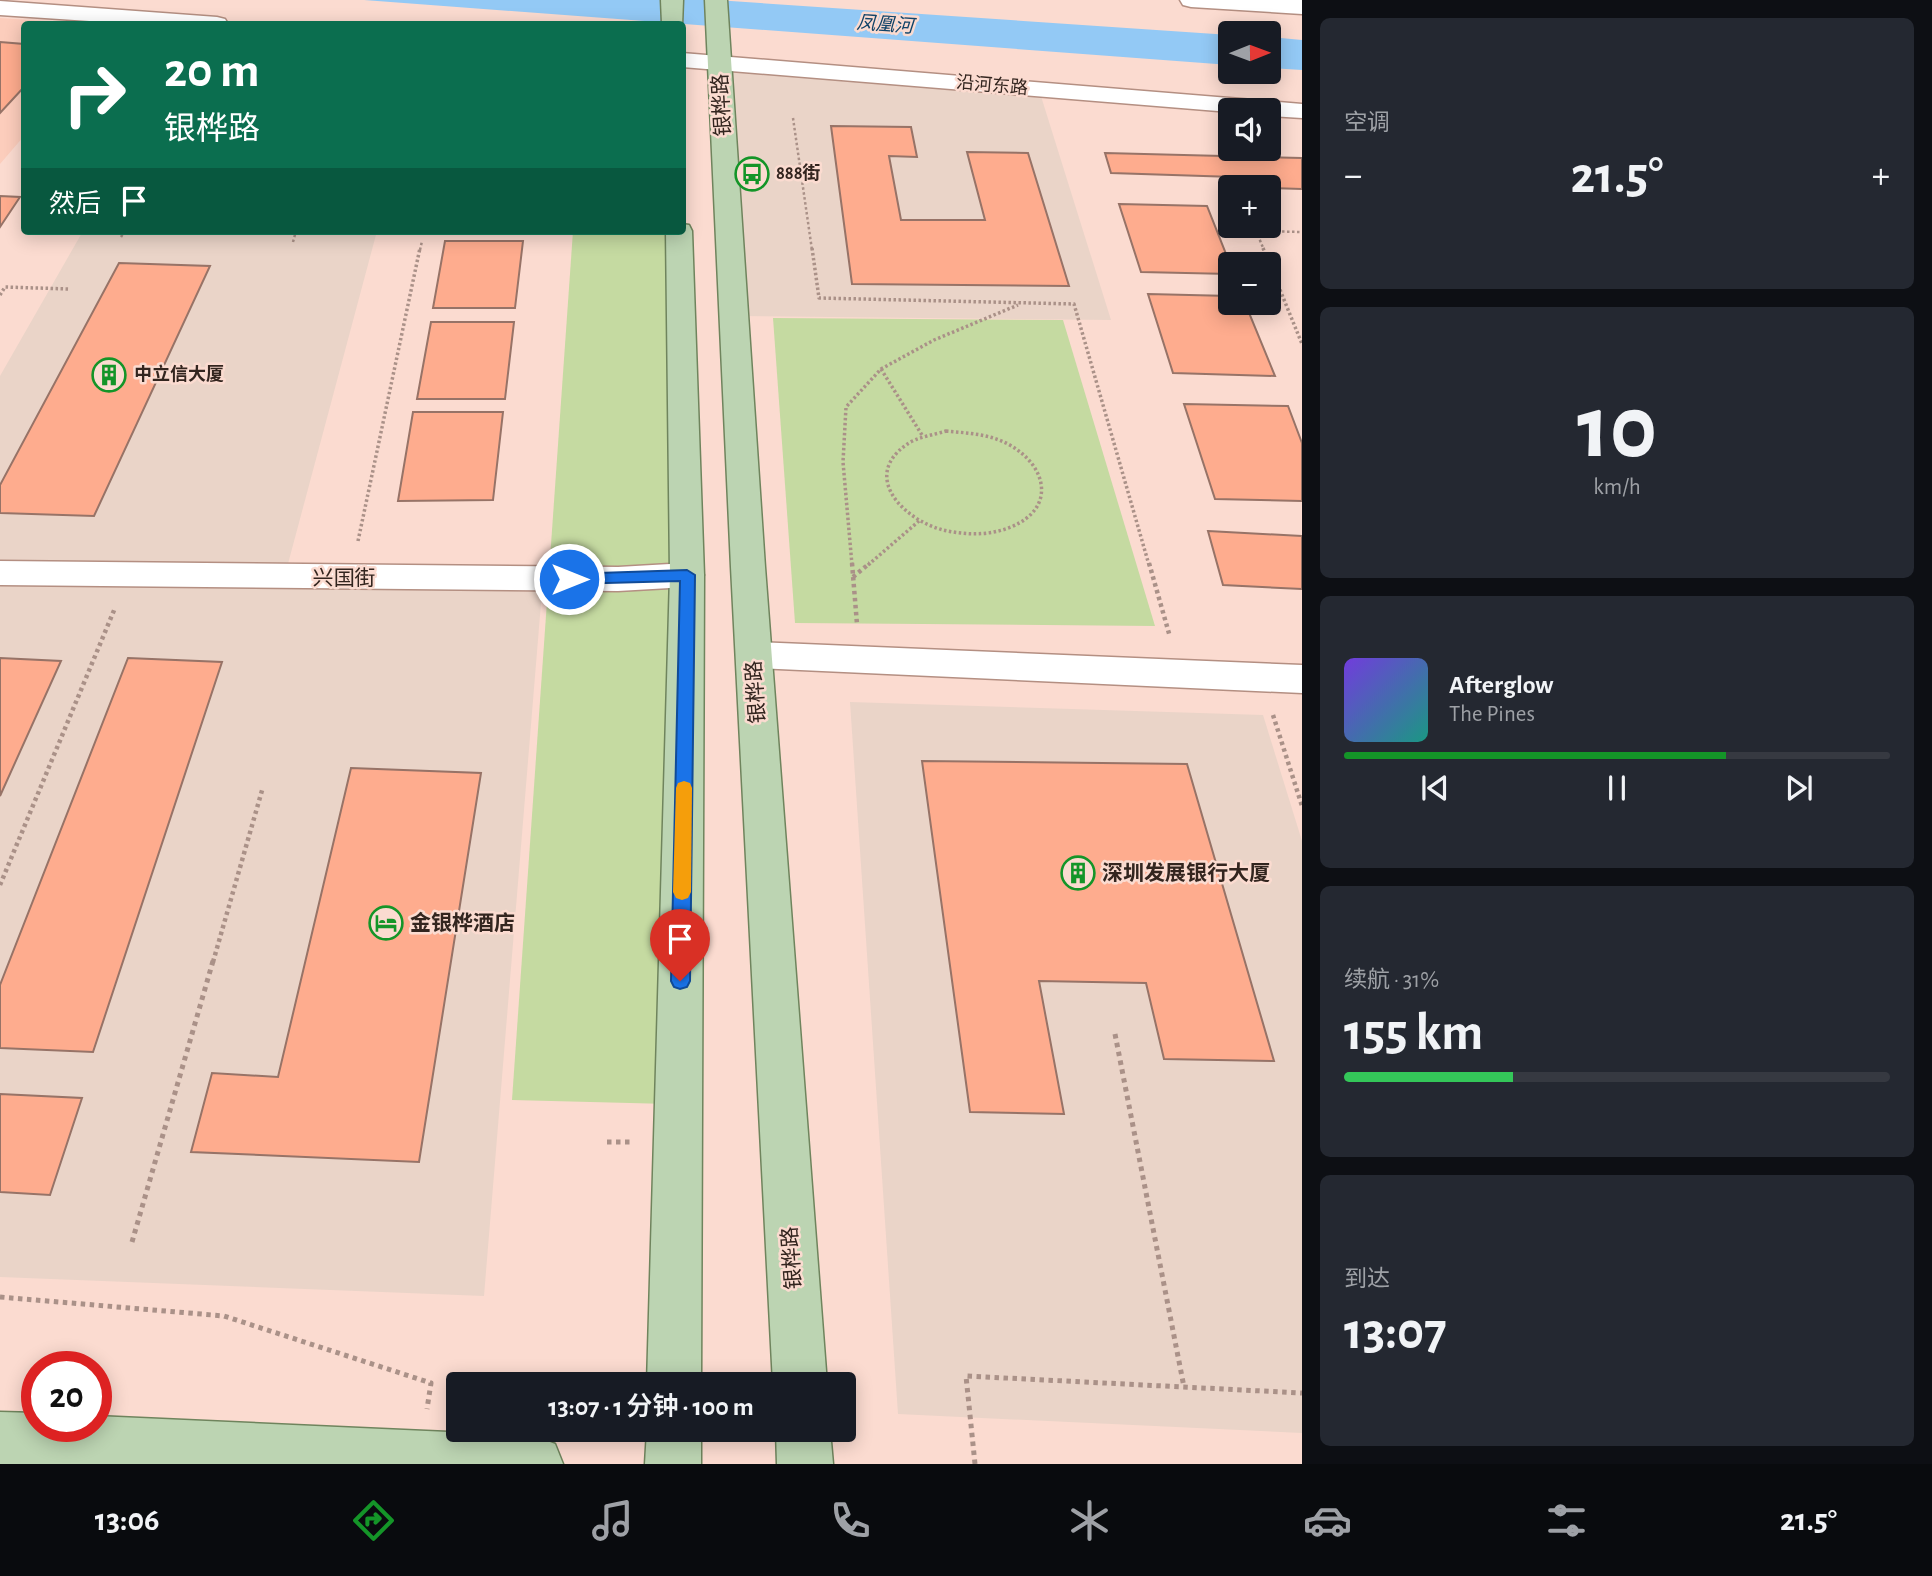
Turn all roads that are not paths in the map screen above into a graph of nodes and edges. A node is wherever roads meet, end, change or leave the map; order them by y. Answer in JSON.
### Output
{"nodes":[{"id":1,"x":672,"y":0,"type":"edge"},
{"id":2,"x":716,"y":0,"type":"edge"},
{"id":3,"x":1191,"y":0,"type":"edge"},
{"id":4,"x":1302,"y":7,"type":"edge"},
{"id":5,"x":0,"y":8,"type":"edge"},
{"id":6,"x":176,"y":21,"type":"edge"},
{"id":7,"x":673,"y":21,"type":"edge"},
{"id":8,"x":686,"y":60,"type":"edge"},
{"id":9,"x":720,"y":64,"type":"junction"},
{"id":10,"x":1302,"y":111,"type":"edge"},
{"id":11,"x":679,"y":235,"type":"edge"},
{"id":12,"x":0,"y":572,"type":"edge"},
{"id":13,"x":687,"y":575,"type":"junction"},
{"id":14,"x":754,"y":655,"type":"junction"},
{"id":15,"x":1302,"y":679,"type":"edge"},
{"id":16,"x":674,"y":1372,"type":"edge"},
{"id":17,"x":799,"y":1372,"type":"edge"},
{"id":18,"x":0,"y":1439,"type":"edge"},
{"id":19,"x":674,"y":1442,"type":"edge"},
{"id":20,"x":804,"y":1442,"type":"edge"},
{"id":21,"x":536,"y":1464,"type":"edge"},
{"id":22,"x":673,"y":1464,"type":"edge"},
{"id":23,"x":805,"y":1464,"type":"edge"}],
"edges":[{"from":1,"to":7,"type":"main road"},
{"from":2,"to":9,"type":"main road","name":"银桦路"},
{"from":3,"to":4,"type":"street"},
{"from":5,"to":6,"type":"street"},
{"from":8,"to":9,"type":"street","name":"沿河东路"},
{"from":9,"to":10,"type":"street","name":"沿河东路"},
{"from":9,"to":14,"type":"main road","name":"银桦路"},
{"from":11,"to":13,"type":"main road"},
{"from":12,"to":13,"type":"street","name":"兴国街"},
{"from":13,"to":16,"type":"main road"},
{"from":14,"to":15,"type":"street"},
{"from":14,"to":17,"type":"main road","name":"银桦路"},
{"from":18,"to":21,"type":"main road"},
{"from":19,"to":22,"type":"main road"},
{"from":20,"to":23,"type":"main road"}]}
